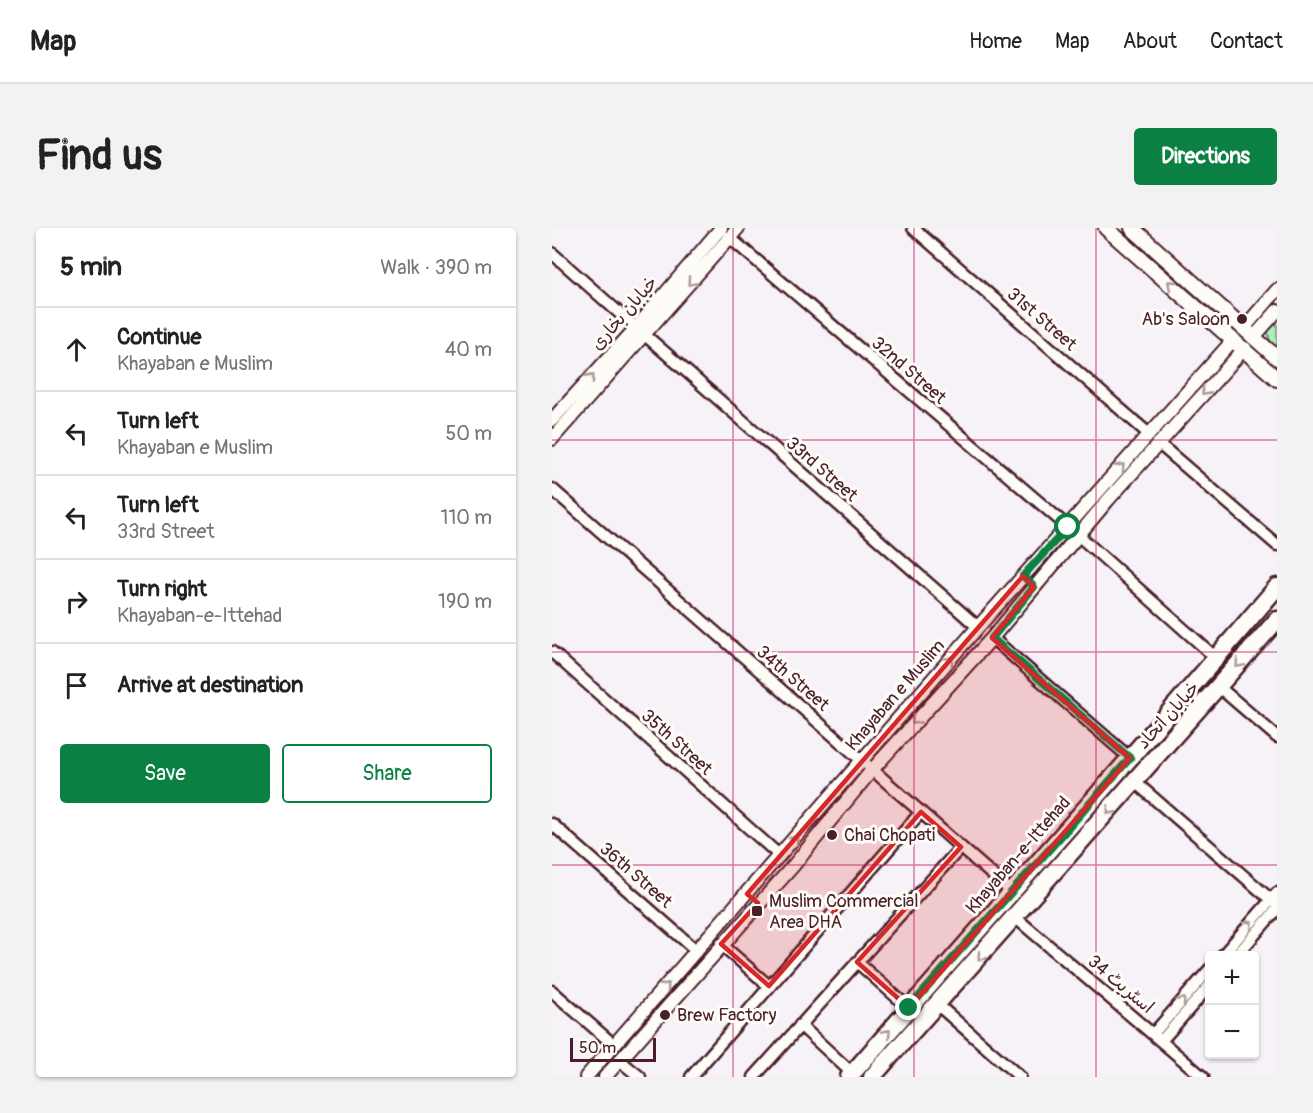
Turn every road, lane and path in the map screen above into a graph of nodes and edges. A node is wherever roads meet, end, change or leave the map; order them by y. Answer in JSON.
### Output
{"nodes":[{"id":1,"x":912,"y":228,"type":"edge"},
{"id":2,"x":1106,"y":228,"type":"edge"},
{"id":3,"x":1132,"y":228,"type":"edge"},
{"id":4,"x":725,"y":230,"type":"edge"},
{"id":5,"x":552,"y":253,"type":"edge"},
{"id":6,"x":1277,"y":290,"type":"edge"},
{"id":7,"x":1277,"y":311,"type":"edge"},
{"id":8,"x":640,"y":332,"type":"junction"},
{"id":9,"x":1249,"y":332,"type":"junction"},
{"id":10,"x":1239,"y":344,"type":"junction"},
{"id":11,"x":1277,"y":358,"type":"edge"},
{"id":12,"x":1277,"y":379,"type":"edge"},
{"id":13,"x":552,"y":420,"type":"edge"},
{"id":14,"x":552,"y":439,"type":"edge"},
{"id":15,"x":1154,"y":439,"type":"junction"},
{"id":16,"x":552,"y":489,"type":"edge"},
{"id":17,"x":1073,"y":531,"type":"junction"},
{"id":18,"x":1277,"y":545,"type":"edge"},
{"id":19,"x":1023,"y":576,"type":"junction"},
{"id":20,"x":1277,"y":586,"type":"edge"},
{"id":21,"x":1034,"y":587,"type":"junction"},
{"id":22,"x":1277,"y":620,"type":"edge"},
{"id":23,"x":978,"y":627,"type":"junction"},
{"id":24,"x":992,"y":638,"type":"junction"},
{"id":25,"x":552,"y":652,"type":"edge"},
{"id":26,"x":1216,"y":658,"type":"junction"},
{"id":27,"x":1219,"y":687,"type":"junction"},
{"id":28,"x":925,"y":688,"type":"junction"},
{"id":29,"x":936,"y":698,"type":"junction"},
{"id":30,"x":1277,"y":737,"type":"edge"},
{"id":31,"x":1130,"y":758,"type":"junction"},
{"id":32,"x":862,"y":760,"type":"junction"},
{"id":33,"x":872,"y":770,"type":"junction"},
{"id":34,"x":1135,"y":782,"type":"junction"},
{"id":35,"x":921,"y":812,"type":"junction"},
{"id":36,"x":552,"y":824,"type":"edge"},
{"id":37,"x":961,"y":847,"type":"junction"},
{"id":38,"x":780,"y":856,"type":"junction"},
{"id":39,"x":1012,"y":892,"type":"junction"},
{"id":40,"x":747,"y":894,"type":"junction"},
{"id":41,"x":1275,"y":902,"type":"edge"},
{"id":42,"x":758,"y":903,"type":"junction"},
{"id":43,"x":1016,"y":918,"type":"junction"},
{"id":44,"x":721,"y":944,"type":"junction"},
{"id":45,"x":698,"y":951,"type":"junction"},
{"id":46,"x":1227,"y":951,"type":"edge"},
{"id":47,"x":1240,"y":951,"type":"edge"},
{"id":48,"x":857,"y":962,"type":"junction"},
{"id":49,"x":1205,"y":974,"type":"edge"},
{"id":50,"x":769,"y":987,"type":"junction"},
{"id":51,"x":1205,"y":989,"type":"edge"},
{"id":52,"x":552,"y":991,"type":"edge"},
{"id":53,"x":650,"y":1004,"type":"junction"},
{"id":54,"x":938,"y":1005,"type":"junction"},
{"id":55,"x":909,"y":1008,"type":"junction"},
{"id":56,"x":660,"y":1013,"type":"junction"},
{"id":57,"x":801,"y":1025,"type":"junction"},
{"id":58,"x":1158,"y":1036,"type":"junction"},
{"id":59,"x":614,"y":1045,"type":"junction"},
{"id":60,"x":619,"y":1060,"type":"junction"},
{"id":61,"x":610,"y":1075,"type":"edge"},
{"id":62,"x":850,"y":1075,"type":"edge"},
{"id":63,"x":586,"y":1077,"type":"edge"},
{"id":64,"x":640,"y":1077,"type":"edge"},
{"id":65,"x":691,"y":1077,"type":"edge"},
{"id":66,"x":754,"y":1077,"type":"edge"},
{"id":67,"x":872,"y":1077,"type":"edge"},
{"id":68,"x":1020,"y":1077,"type":"edge"},
{"id":69,"x":1203,"y":1077,"type":"edge"}],
"edges":[{"from":1,"to":15,"type":"street","name":"31st Street"},
{"from":10,"to":2,"type":"main road","one_way":true},
{"from":3,"to":9,"type":"main road"},
{"from":4,"to":8,"type":"street"},
{"from":4,"to":17,"type":"street","name":"32nd Street"},
{"from":5,"to":8,"type":"street","name":"33rd Street"},
{"from":6,"to":9,"type":"street"},
{"from":7,"to":9,"type":"street"},
{"from":13,"to":8,"type":"street","name":"خیابان بخاری","one_way":true},
{"from":8,"to":14,"type":"street","name":"خیابان بخاری"},
{"from":8,"to":23,"type":"street","name":"33rd Street"},
{"from":9,"to":11,"type":"main road"},
{"from":10,"to":12,"type":"main road"},
{"from":10,"to":15,"type":"street","name":"Khayaban e Muslim"},
{"from":15,"to":17,"type":"street","name":"Khayaban e Muslim"},
{"from":15,"to":18,"type":"street","name":"31st Street"},
{"from":16,"to":32,"type":"street","name":"34th Street"},
{"from":17,"to":19,"type":"street","name":"Khayaban e Muslim"},
{"from":17,"to":21,"type":"street","name":"Khayaban e Muslim"},
{"from":17,"to":26,"type":"street","name":"32nd Street"},
{"from":19,"to":21,"type":"street"},
{"from":19,"to":23,"type":"street","name":"Khayaban e Muslim"},
{"from":20,"to":26,"type":"main road","name":"Khayaban-e-Ittehad"},
{"from":21,"to":24,"type":"street","name":"Khayaban e Muslim"},
{"from":22,"to":27,"type":"main road","name":"خیابان اتحاد","one_way":true},
{"from":28,"to":23,"type":"street","name":"Khayaban e Muslim","one_way":true},
{"from":24,"to":29,"type":"street","name":"Khayaban e Muslim"},
{"from":24,"to":31,"type":"street"},
{"from":25,"to":38,"type":"street","name":"35th Street"},
{"from":26,"to":31,"type":"main road","name":"Khayaban-e-Ittehad"},
{"from":27,"to":30,"type":"street"},
{"from":27,"to":34,"type":"main road","name":"خیابان اتحاد"},
{"from":28,"to":29,"type":"street"},
{"from":28,"to":32,"type":"street","name":"Khayaban e Muslim"},
{"from":29,"to":33,"type":"street","name":"Khayaban e Muslim","one_way":true},
{"from":31,"to":39,"type":"main road","name":"Khayaban-e-Ittehad"},
{"from":32,"to":33,"type":"street","name":"34th Street"},
{"from":38,"to":32,"type":"street","name":"Khayaban e Muslim","one_way":true},
{"from":33,"to":35,"type":"street","name":"34th Street"},
{"from":33,"to":42,"type":"street","name":"Khayaban e Muslim"},
{"from":34,"to":41,"type":"street"},
{"from":34,"to":43,"type":"main road","name":"خیابان اتحاد","one_way":true},
{"from":35,"to":37,"type":"street","name":"34th Street"},
{"from":35,"to":50,"type":"street"},
{"from":36,"to":45,"type":"street","name":"36th Street"},
{"from":37,"to":39,"type":"street","name":"34th Street"},
{"from":37,"to":48,"type":"street"},
{"from":38,"to":40,"type":"street","name":"Khayaban e Muslim"},
{"from":39,"to":55,"type":"main road","name":"Khayaban-e-Ittehad"},
{"from":40,"to":42,"type":"street"},
{"from":40,"to":45,"type":"street","name":"Khayaban e Muslim"},
{"from":46,"to":41,"type":"street","one_way":true},
{"from":41,"to":47,"type":"street"},
{"from":42,"to":44,"type":"street","name":"Khayaban e Muslim"},
{"from":43,"to":54,"type":"main road","name":"خیابان اتحاد","one_way":true},
{"from":43,"to":58,"type":"street","name":"اسٹریٹ 34"},
{"from":44,"to":50,"type":"street"},
{"from":44,"to":56,"type":"street","name":"Khayaban e Muslim"},
{"from":53,"to":45,"type":"street","name":"Khayaban e Muslim","one_way":true},
{"from":48,"to":55,"type":"street"},
{"from":48,"to":57,"type":"street"},
{"from":58,"to":49,"type":"street","one_way":true},
{"from":50,"to":65,"type":"street"},
{"from":51,"to":58,"type":"street"},
{"from":52,"to":59,"type":"street"},
{"from":53,"to":56,"type":"street"},
{"from":53,"to":59,"type":"street","name":"Khayaban e Muslim"},
{"from":54,"to":67,"type":"main road","name":"خیابان اتحاد"},
{"from":54,"to":68,"type":"street"},
{"from":62,"to":55,"type":"main road","name":"Khayaban-e-Ittehad","one_way":true},
{"from":56,"to":60,"type":"street","name":"Khayaban e Muslim"},
{"from":57,"to":62,"type":"street"},
{"from":57,"to":66,"type":"street"},
{"from":58,"to":69,"type":"street","name":"اسٹریٹ 34"},
{"from":59,"to":63,"type":"street","name":"Khayaban e Muslim"},
{"from":60,"to":61,"type":"street","name":"Khayaban e Muslim"},
{"from":60,"to":64,"type":"street"}]}
